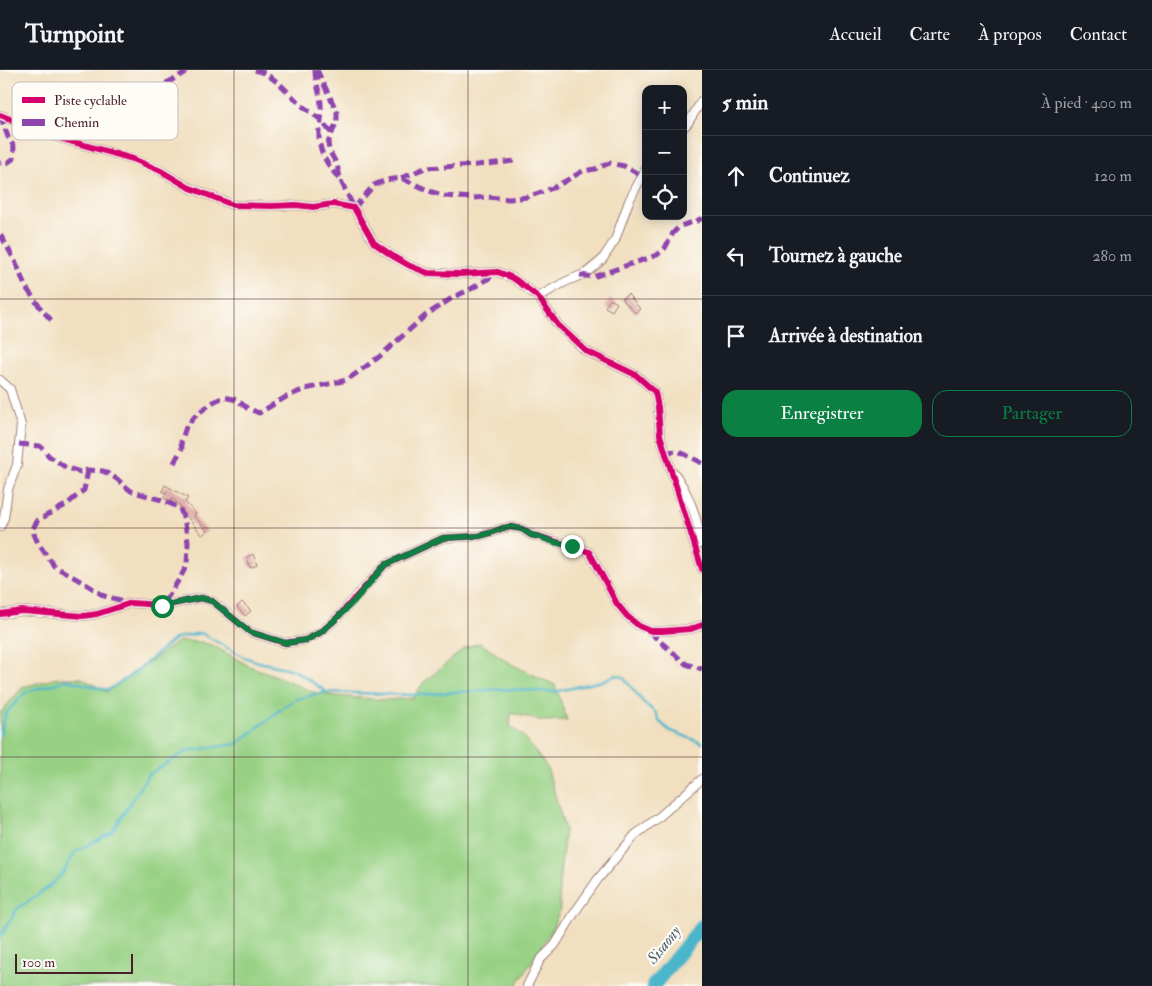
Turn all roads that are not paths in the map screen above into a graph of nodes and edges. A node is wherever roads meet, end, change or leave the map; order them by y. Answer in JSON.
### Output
{"nodes":[{"id":1,"x":702,"y":100,"type":"edge"},
{"id":2,"x":0,"y":115,"type":"edge"},
{"id":3,"x":12,"y":120,"type":"edge"},
{"id":4,"x":687,"y":124,"type":"edge"},
{"id":5,"x":66,"y":140,"type":"edge"},
{"id":6,"x":643,"y":175,"type":"edge"},
{"id":7,"x":538,"y":297,"type":"junction"},
{"id":8,"x":0,"y":380,"type":"edge"},
{"id":9,"x":670,"y":467,"type":"junction"},
{"id":10,"x":0,"y":527,"type":"edge"},
{"id":11,"x":702,"y":544,"type":"edge"},
{"id":12,"x":702,"y":569,"type":"edge"},
{"id":13,"x":0,"y":614,"type":"edge"},
{"id":14,"x":702,"y":625,"type":"edge"},
{"id":15,"x":702,"y":779,"type":"edge"},
{"id":16,"x":527,"y":986,"type":"edge"}],
"edges":[{"from":1,"to":4,"type":"street"},
{"from":2,"to":3,"type":"street"},
{"from":5,"to":7,"type":"street"},
{"from":6,"to":7,"type":"street"},
{"from":7,"to":9,"type":"street"},
{"from":8,"to":10,"type":"street"},
{"from":9,"to":11,"type":"street"},
{"from":9,"to":12,"type":"street"},
{"from":13,"to":14,"type":"street"},
{"from":15,"to":16,"type":"street"}]}
